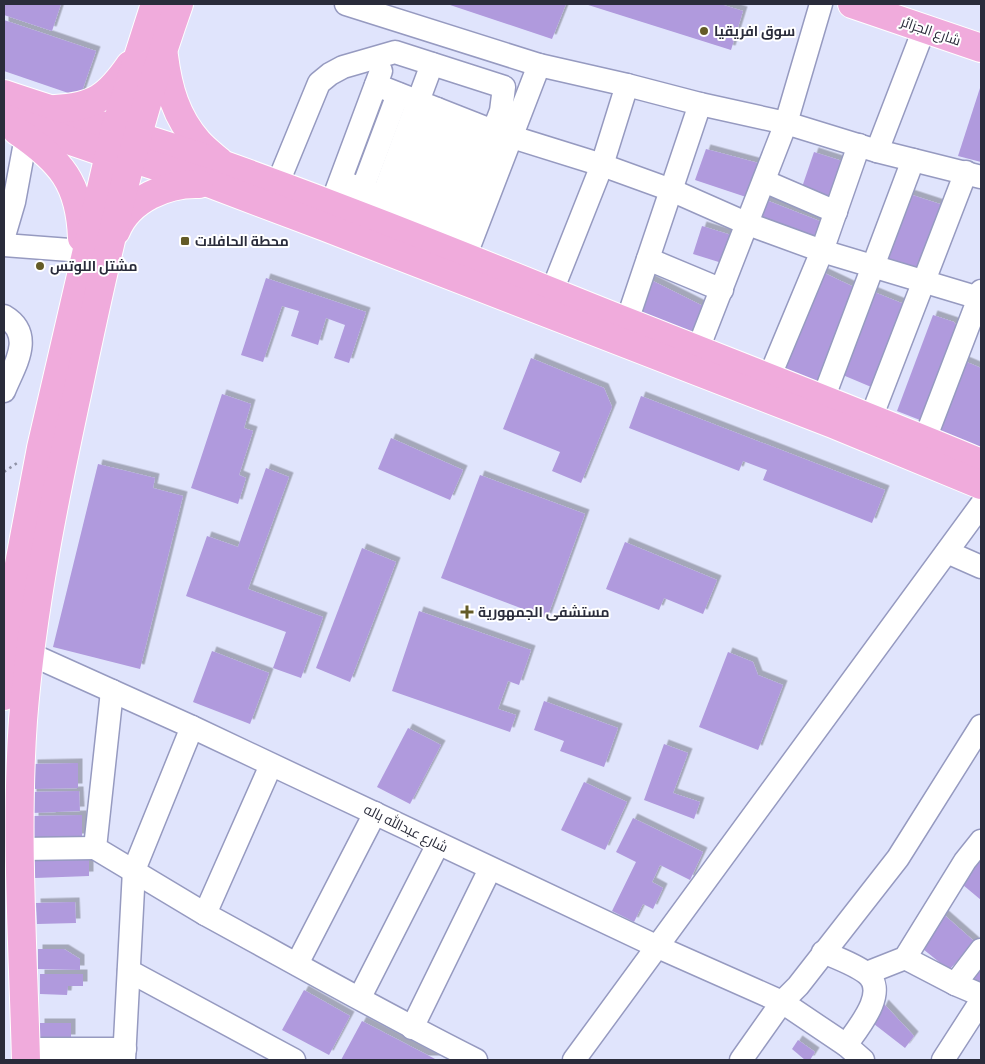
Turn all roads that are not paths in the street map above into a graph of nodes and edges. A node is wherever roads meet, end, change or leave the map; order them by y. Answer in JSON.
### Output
{"nodes":[{"id":1,"x":160,"y":4,"type":"edge"},
{"id":2,"x":346,"y":4,"type":"edge"},
{"id":3,"x":821,"y":4,"type":"edge"},
{"id":4,"x":852,"y":4,"type":"edge"},
{"id":5,"x":398,"y":20,"type":"junction"},
{"id":6,"x":924,"y":29,"type":"junction"},
{"id":7,"x":981,"y":48,"type":"edge"},
{"id":8,"x":151,"y":51,"type":"junction"},
{"id":9,"x":388,"y":52,"type":"junction"},
{"id":10,"x":432,"y":64,"type":"junction"},
{"id":11,"x":539,"y":65,"type":"junction"},
{"id":12,"x":376,"y":85,"type":"junction"},
{"id":13,"x":627,"y":85,"type":"junction"},
{"id":14,"x":4,"y":94,"type":"edge"},
{"id":15,"x":700,"y":104,"type":"junction"},
{"id":16,"x":48,"y":109,"type":"junction"},
{"id":17,"x":455,"y":116,"type":"junction"},
{"id":18,"x":4,"y":120,"type":"edge"},
{"id":19,"x":786,"y":123,"type":"junction"},
{"id":20,"x":26,"y":137,"type":"junction"},
{"id":21,"x":123,"y":144,"type":"junction"},
{"id":22,"x":868,"y":148,"type":"junction"},
{"id":23,"x":913,"y":160,"type":"junction"},
{"id":24,"x":602,"y":165,"type":"junction"},
{"id":25,"x":974,"y":174,"type":"edge"},
{"id":26,"x":217,"y":175,"type":"junction"},
{"id":27,"x":764,"y":181,"type":"junction"},
{"id":28,"x":277,"y":185,"type":"junction"},
{"id":29,"x":672,"y":190,"type":"junction"},
{"id":30,"x":336,"y":193,"type":"junction"},
{"id":31,"x":836,"y":212,"type":"junction"},
{"id":32,"x":748,"y":224,"type":"junction"},
{"id":33,"x":430,"y":231,"type":"junction"},
{"id":34,"x":4,"y":236,"type":"edge"},
{"id":35,"x":4,"y":245,"type":"edge"},
{"id":36,"x":822,"y":251,"type":"junction"},
{"id":37,"x":91,"y":256,"type":"junction"},
{"id":38,"x":648,"y":260,"type":"junction"},
{"id":39,"x":872,"y":267,"type":"junction"},
{"id":40,"x":924,"y":282,"type":"junction"},
{"id":41,"x":722,"y":290,"type":"junction"},
{"id":42,"x":552,"y":291,"type":"junction"},
{"id":43,"x":980,"y":294,"type":"edge"},
{"id":44,"x":4,"y":316,"type":"edge"},
{"id":45,"x":627,"y":322,"type":"junction"},
{"id":46,"x":972,"y":342,"type":"edge"},
{"id":47,"x":698,"y":349,"type":"junction"},
{"id":48,"x":770,"y":378,"type":"junction"},
{"id":49,"x":4,"y":391,"type":"edge"},
{"id":50,"x":823,"y":399,"type":"junction"},
{"id":51,"x":871,"y":418,"type":"junction"},
{"id":52,"x":925,"y":439,"type":"junction"},
{"id":53,"x":981,"y":463,"type":"edge"},
{"id":54,"x":981,"y":485,"type":"edge"},
{"id":55,"x":981,"y":505,"type":"edge"},
{"id":56,"x":947,"y":552,"type":"junction"},
{"id":57,"x":981,"y":567,"type":"edge"},
{"id":58,"x":30,"y":654,"type":"junction"},
{"id":59,"x":112,"y":691,"type":"junction"},
{"id":60,"x":4,"y":696,"type":"edge"},
{"id":61,"x":981,"y":726,"type":"edge"},
{"id":62,"x":192,"y":727,"type":"junction"},
{"id":63,"x":271,"y":765,"type":"junction"},
{"id":64,"x":375,"y":813,"type":"junction"},
{"id":65,"x":981,"y":840,"type":"edge"},
{"id":66,"x":438,"y":844,"type":"junction"},
{"id":67,"x":95,"y":848,"type":"junction"},
{"id":68,"x":21,"y":849,"type":"junction"},
{"id":69,"x":490,"y":869,"type":"junction"},
{"id":70,"x":134,"y":870,"type":"junction"},
{"id":71,"x":205,"y":914,"type":"junction"},
{"id":72,"x":4,"y":916,"type":"edge"},
{"id":73,"x":658,"y":947,"type":"junction"},
{"id":74,"x":981,"y":950,"type":"edge"},
{"id":75,"x":824,"y":952,"type":"junction"},
{"id":76,"x":905,"y":958,"type":"junction"},
{"id":77,"x":297,"y":964,"type":"junction"},
{"id":78,"x":128,"y":971,"type":"junction"},
{"id":79,"x":867,"y":973,"type":"junction"},
{"id":80,"x":955,"y":984,"type":"junction"},
{"id":81,"x":981,"y":995,"type":"edge"},
{"id":82,"x":360,"y":998,"type":"junction"},
{"id":83,"x":981,"y":1001,"type":"edge"},
{"id":84,"x":782,"y":1002,"type":"junction"},
{"id":85,"x":412,"y":1028,"type":"junction"},
{"id":86,"x":846,"y":1045,"type":"junction"},
{"id":87,"x":124,"y":1055,"type":"edge"},
{"id":88,"x":20,"y":1056,"type":"edge"},
{"id":89,"x":294,"y":1060,"type":"edge"},
{"id":90,"x":476,"y":1060,"type":"edge"},
{"id":91,"x":574,"y":1060,"type":"edge"},
{"id":92,"x":741,"y":1060,"type":"edge"},
{"id":93,"x":863,"y":1060,"type":"edge"},
{"id":94,"x":943,"y":1060,"type":"edge"}],
"edges":[{"from":1,"to":8,"type":"main road"},
{"from":2,"to":5,"type":"street"},
{"from":3,"to":19,"type":"street"},
{"from":4,"to":6,"type":"main road","name":"شارع الجزائر"},
{"from":5,"to":9,"type":"street"},
{"from":5,"to":11,"type":"street"},
{"from":6,"to":7,"type":"main road","name":"شارع الجزائر"},
{"from":6,"to":22,"type":"street"},
{"from":8,"to":16,"type":"main road"},
{"from":8,"to":21,"type":"main road"},
{"from":8,"to":26,"type":"main road"},
{"from":9,"to":10,"type":"street"},
{"from":9,"to":12,"type":"street"},
{"from":9,"to":28,"type":"street"},
{"from":10,"to":17,"type":"street"},
{"from":10,"to":17,"type":"street"},
{"from":11,"to":13,"type":"street"},
{"from":11,"to":17,"type":"street"},
{"from":12,"to":17,"type":"street"},
{"from":12,"to":30,"type":"street"},
{"from":13,"to":15,"type":"street"},
{"from":13,"to":24,"type":"street"},
{"from":14,"to":16,"type":"main road"},
{"from":15,"to":19,"type":"street"},
{"from":15,"to":29,"type":"street"},
{"from":16,"to":21,"type":"main road"},
{"from":17,"to":24,"type":"street"},
{"from":17,"to":33,"type":"street"},
{"from":17,"to":33,"type":"street"},
{"from":17,"to":33,"type":"street"},
{"from":17,"to":33,"type":"street"},
{"from":18,"to":20,"type":"main road"},
{"from":18,"to":21,"type":"main road"},
{"from":19,"to":22,"type":"street"},
{"from":19,"to":27,"type":"street"},
{"from":20,"to":34,"type":"street"},
{"from":20,"to":37,"type":"main road"},
{"from":21,"to":26,"type":"main road"},
{"from":21,"to":37,"type":"main road"},
{"from":22,"to":23,"type":"street"},
{"from":22,"to":31,"type":"street"},
{"from":23,"to":25,"type":"street"},
{"from":23,"to":39,"type":"street"},
{"from":24,"to":29,"type":"street"},
{"from":24,"to":42,"type":"street"},
{"from":25,"to":40,"type":"street"},
{"from":26,"to":28,"type":"main road"},
{"from":26,"to":33,"type":"main road"},
{"from":26,"to":37,"type":"main road"},
{"from":27,"to":31,"type":"street"},
{"from":27,"to":32,"type":"street"},
{"from":28,"to":30,"type":"main road"},
{"from":29,"to":32,"type":"street"},
{"from":29,"to":38,"type":"street"},
{"from":30,"to":33,"type":"main road"},
{"from":30,"to":33,"type":"street"},
{"from":31,"to":36,"type":"street"},
{"from":32,"to":36,"type":"street"},
{"from":32,"to":41,"type":"street"},
{"from":33,"to":42,"type":"main road"},
{"from":33,"to":54,"type":"main road"},
{"from":35,"to":37,"type":"street"},
{"from":36,"to":39,"type":"street"},
{"from":36,"to":48,"type":"street"},
{"from":37,"to":58,"type":"main road"},
{"from":37,"to":60,"type":"main road"},
{"from":38,"to":41,"type":"street"},
{"from":38,"to":45,"type":"street"},
{"from":39,"to":40,"type":"street"},
{"from":39,"to":50,"type":"street"},
{"from":40,"to":43,"type":"street"},
{"from":40,"to":51,"type":"street"},
{"from":41,"to":47,"type":"street"},
{"from":42,"to":45,"type":"main road"},
{"from":43,"to":46,"type":"street"},
{"from":44,"to":49,"type":"street"},
{"from":45,"to":47,"type":"main road"},
{"from":46,"to":52,"type":"street"},
{"from":47,"to":48,"type":"main road"},
{"from":48,"to":50,"type":"main road"},
{"from":50,"to":51,"type":"main road"},
{"from":51,"to":52,"type":"main road"},
{"from":52,"to":53,"type":"main road"},
{"from":55,"to":56,"type":"street"},
{"from":56,"to":57,"type":"street"},
{"from":56,"to":73,"type":"street"},
{"from":58,"to":59,"type":"street","name":"شارع عبدالله باله"},
{"from":58,"to":68,"type":"main road"},
{"from":59,"to":62,"type":"street","name":"شارع عبدالله باله"},
{"from":59,"to":67,"type":"street"},
{"from":61,"to":75,"type":"street"},
{"from":62,"to":63,"type":"street","name":"شارع عبدالله باله"},
{"from":62,"to":70,"type":"street"},
{"from":63,"to":64,"type":"street","name":"شارع عبدالله باله"},
{"from":63,"to":71,"type":"street"},
{"from":64,"to":66,"type":"street","name":"شارع عبدالله باله"},
{"from":64,"to":77,"type":"street"},
{"from":65,"to":76,"type":"street"},
{"from":66,"to":69,"type":"street","name":"شارع عبدالله باله"},
{"from":66,"to":82,"type":"street"},
{"from":67,"to":68,"type":"street"},
{"from":67,"to":70,"type":"street"},
{"from":68,"to":88,"type":"main road"},
{"from":69,"to":73,"type":"street","name":"شارع عبدالله باله"},
{"from":69,"to":85,"type":"street"},
{"from":70,"to":71,"type":"street"},
{"from":70,"to":78,"type":"street"},
{"from":71,"to":77,"type":"street"},
{"from":72,"to":88,"type":"main road"},
{"from":73,"to":84,"type":"street","name":"شارع عبدالله باله"},
{"from":73,"to":91,"type":"street"},
{"from":74,"to":80,"type":"street"},
{"from":75,"to":79,"type":"street"},
{"from":75,"to":84,"type":"street"},
{"from":76,"to":79,"type":"street"},
{"from":76,"to":80,"type":"street"},
{"from":77,"to":82,"type":"street"},
{"from":78,"to":87,"type":"street"},
{"from":78,"to":89,"type":"street"},
{"from":79,"to":86,"type":"street"},
{"from":80,"to":81,"type":"street"},
{"from":82,"to":85,"type":"street"},
{"from":83,"to":94,"type":"street"},
{"from":84,"to":86,"type":"street","name":"شارع عبدالله باله"},
{"from":84,"to":92,"type":"street"},
{"from":85,"to":90,"type":"street"},
{"from":86,"to":93,"type":"street","name":"شارع عبدالله باله"},
{"from":87,"to":88,"type":"street"}]}
